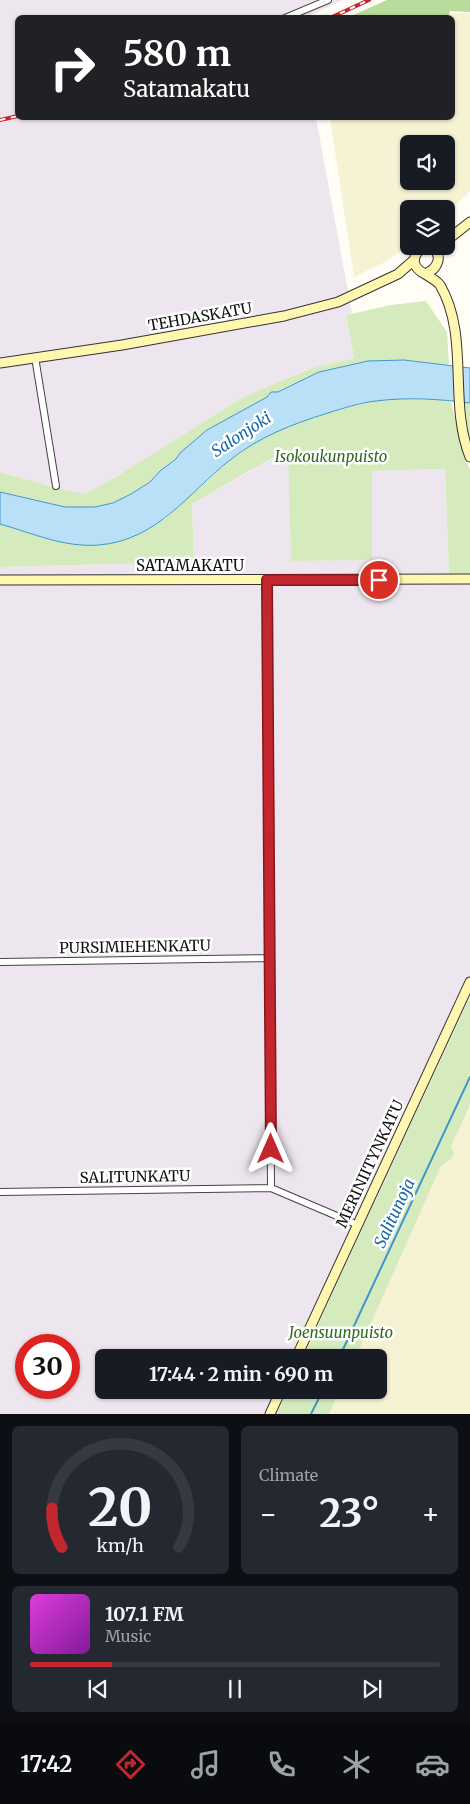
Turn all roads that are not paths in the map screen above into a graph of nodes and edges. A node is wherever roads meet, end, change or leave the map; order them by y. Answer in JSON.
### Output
{"nodes":[{"id":1,"x":328,"y":0,"type":"edge"},
{"id":2,"x":292,"y":15,"type":"edge"},
{"id":3,"x":470,"y":223,"type":"edge"},
{"id":4,"x":455,"y":236,"type":"edge"},
{"id":5,"x":417,"y":255,"type":"edge"},
{"id":6,"x":437,"y":255,"type":"edge"},
{"id":7,"x":441,"y":255,"type":"edge"},
{"id":8,"x":414,"y":260,"type":"junction"},
{"id":9,"x":438,"y":261,"type":"junction"},
{"id":10,"x":422,"y":272,"type":"junction"},
{"id":11,"x":398,"y":274,"type":"junction"},
{"id":12,"x":439,"y":284,"type":"junction"},
{"id":13,"x":35,"y":357,"type":"junction"},
{"id":14,"x":0,"y":363,"type":"edge"},
{"id":15,"x":470,"y":457,"type":"edge"},
{"id":16,"x":56,"y":486,"type":"dead end"},
{"id":17,"x":470,"y":579,"type":"edge"},
{"id":18,"x":0,"y":580,"type":"edge"},
{"id":19,"x":267,"y":580,"type":"junction"},
{"id":20,"x":270,"y":958,"type":"junction"},
{"id":21,"x":0,"y":962,"type":"edge"},
{"id":22,"x":470,"y":982,"type":"edge"},
{"id":23,"x":271,"y":1188,"type":"junction"},
{"id":24,"x":0,"y":1192,"type":"edge"},
{"id":25,"x":358,"y":1225,"type":"junction"},
{"id":26,"x":300,"y":1349,"type":"edge"},
{"id":27,"x":277,"y":1399,"type":"edge"},
{"id":28,"x":270,"y":1414,"type":"edge"}],
"edges":[{"from":1,"to":2,"type":"street"},
{"from":3,"to":4,"type":"street"},
{"from":5,"to":8,"type":"street"},
{"from":6,"to":9,"type":"street"},
{"from":7,"to":9,"type":"street"},
{"from":8,"to":10,"type":"street"},
{"from":8,"to":11,"type":"street","name":"TEHDASKATU"},
{"from":9,"to":10,"type":"street"},
{"from":9,"to":12,"type":"street"},
{"from":10,"to":11,"type":"street","name":"TEHDASKATU"},
{"from":10,"to":12,"type":"street"},
{"from":11,"to":13,"type":"street","name":"TEHDASKATU"},
{"from":12,"to":15,"type":"street"},
{"from":13,"to":14,"type":"street","name":"TEHDASKATU"},
{"from":13,"to":16,"type":"street"},
{"from":17,"to":19,"type":"street","name":"SATAMAKATU"},
{"from":18,"to":19,"type":"street","name":"SATAMAKATU"},
{"from":19,"to":20,"type":"street"},
{"from":20,"to":21,"type":"street","name":"PURSIMIEHENKATU"},
{"from":20,"to":23,"type":"street"},
{"from":22,"to":25,"type":"street","name":"MERINIITYNKATU"},
{"from":23,"to":24,"type":"street","name":"SALITUNKATU"},
{"from":23,"to":25,"type":"street"},
{"from":25,"to":26,"type":"street","name":"MERINIITYNKATU"},
{"from":27,"to":28,"type":"street"}]}
